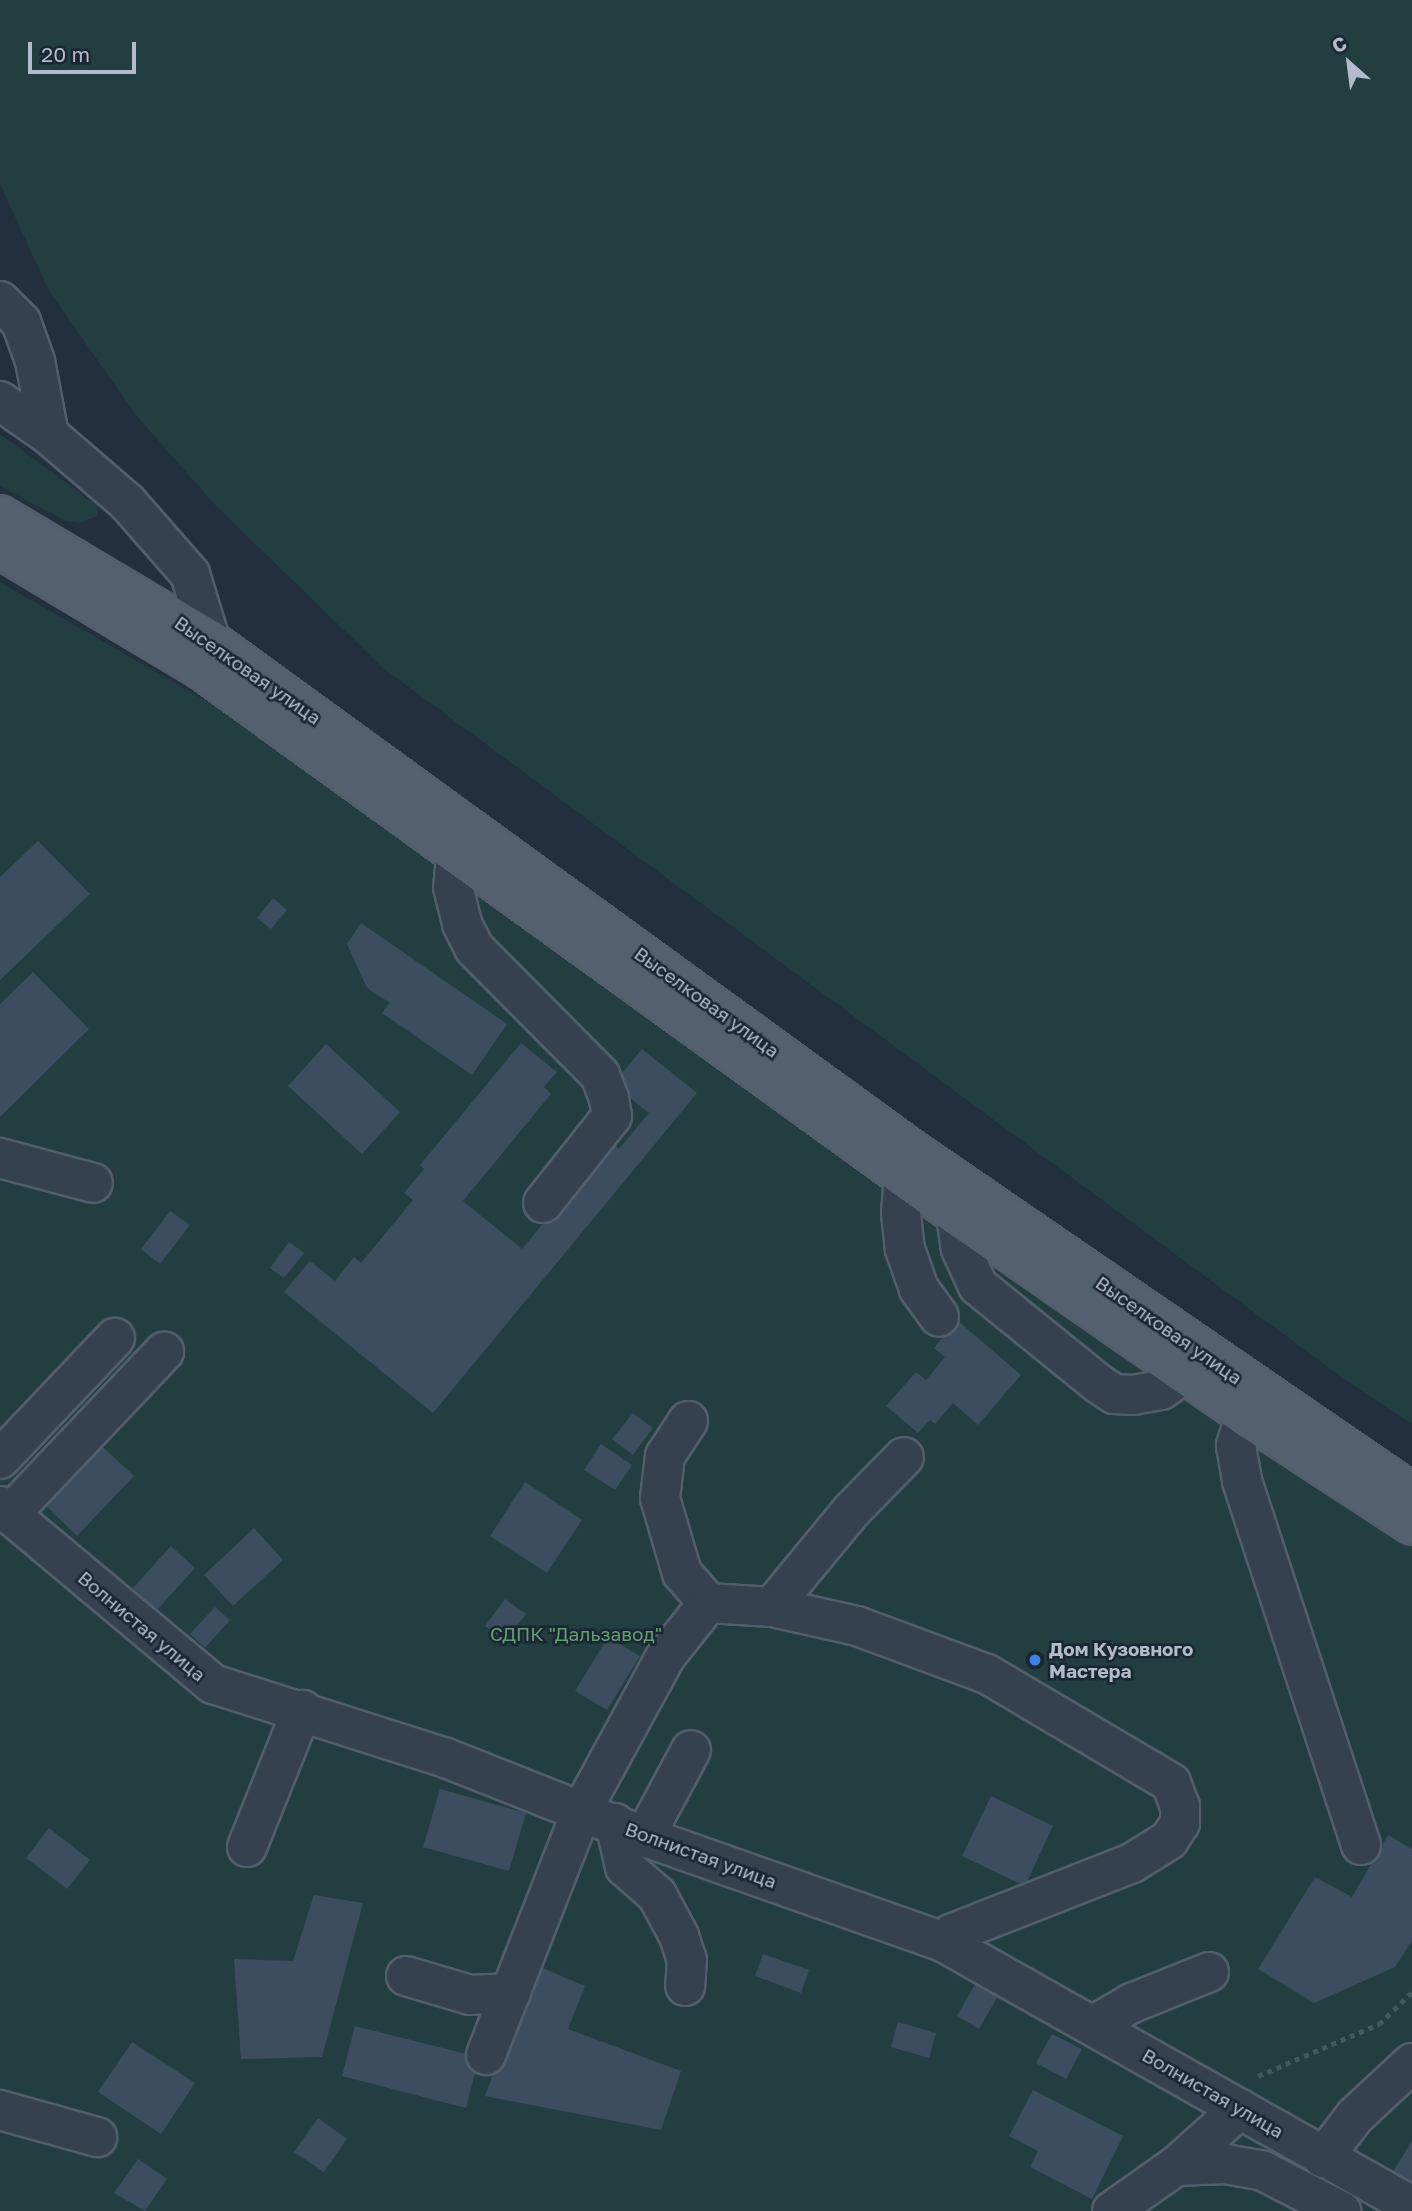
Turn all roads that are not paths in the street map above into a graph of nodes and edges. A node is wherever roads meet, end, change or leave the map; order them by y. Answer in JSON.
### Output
{"nodes":[{"id":1,"x":0,"y":301,"type":"edge"},
{"id":2,"x":0,"y":401,"type":"edge"},
{"id":3,"x":49,"y":435,"type":"junction"},
{"id":4,"x":0,"y":515,"type":"edge"},
{"id":5,"x":0,"y":550,"type":"edge"},
{"id":6,"x":210,"y":640,"type":"junction"},
{"id":7,"x":456,"y":855,"type":"junction"},
{"id":8,"x":0,"y":1158,"type":"edge"},
{"id":9,"x":904,"y":1178,"type":"junction"},
{"id":10,"x":93,"y":1183,"type":"dead end"},
{"id":11,"x":543,"y":1203,"type":"dead end"},
{"id":12,"x":956,"y":1215,"type":"junction"},
{"id":13,"x":939,"y":1317,"type":"dead end"},
{"id":14,"x":115,"y":1338,"type":"dead end"},
{"id":15,"x":164,"y":1352,"type":"dead end"},
{"id":16,"x":1184,"y":1374,"type":"junction"},
{"id":17,"x":1245,"y":1416,"type":"junction"},
{"id":18,"x":688,"y":1421,"type":"dead end"},
{"id":19,"x":904,"y":1457,"type":"dead end"},
{"id":20,"x":0,"y":1459,"type":"edge"},
{"id":21,"x":1412,"y":1493,"type":"edge"},
{"id":22,"x":5,"y":1510,"type":"edge"},
{"id":23,"x":1412,"y":1525,"type":"edge"},
{"id":24,"x":708,"y":1604,"type":"junction"},
{"id":25,"x":772,"y":1607,"type":"junction"},
{"id":26,"x":302,"y":1710,"type":"junction"},
{"id":27,"x":691,"y":1749,"type":"dead end"},
{"id":28,"x":599,"y":1816,"type":"junction"},
{"id":29,"x":652,"y":1839,"type":"junction"},
{"id":30,"x":1361,"y":1845,"type":"dead end"},
{"id":31,"x":247,"y":1847,"type":"dead end"},
{"id":32,"x":943,"y":1942,"type":"junction"},
{"id":33,"x":1209,"y":1972,"type":"dead end"},
{"id":34,"x":406,"y":1976,"type":"dead end"},
{"id":35,"x":685,"y":1986,"type":"dead end"},
{"id":36,"x":511,"y":1993,"type":"junction"},
{"id":37,"x":1094,"y":2025,"type":"junction"},
{"id":38,"x":486,"y":2055,"type":"dead end"},
{"id":39,"x":1412,"y":2063,"type":"edge"},
{"id":40,"x":1230,"y":2103,"type":"junction"},
{"id":41,"x":0,"y":2110,"type":"edge"},
{"id":42,"x":97,"y":2137,"type":"dead end"},
{"id":43,"x":1318,"y":2155,"type":"junction"},
{"id":44,"x":1176,"y":2166,"type":"junction"},
{"id":45,"x":1279,"y":2197,"type":"edge"},
{"id":46,"x":1412,"y":2206,"type":"edge"},
{"id":47,"x":1112,"y":2211,"type":"edge"},
{"id":48,"x":1341,"y":2211,"type":"edge"}],
"edges":[{"from":1,"to":3,"type":"street"},
{"from":2,"to":3,"type":"street"},
{"from":3,"to":6,"type":"street"},
{"from":4,"to":6,"type":"main road","name":"Выселковая улица"},
{"from":5,"to":7,"type":"main road","name":"Выселковая улица"},
{"from":6,"to":21,"type":"main road","name":"Выселковая улица"},
{"from":7,"to":9,"type":"main road","name":"Выселковая улица"},
{"from":7,"to":11,"type":"street"},
{"from":8,"to":10,"type":"street"},
{"from":9,"to":12,"type":"main road","name":"Выселковая улица"},
{"from":9,"to":13,"type":"street"},
{"from":12,"to":16,"type":"main road","name":"Выселковая улица"},
{"from":12,"to":16,"type":"street"},
{"from":14,"to":20,"type":"street"},
{"from":15,"to":22,"type":"street"},
{"from":16,"to":17,"type":"main road","name":"Выселковая улица"},
{"from":17,"to":23,"type":"main road","name":"Выселковая улица"},
{"from":17,"to":30,"type":"street"},
{"from":18,"to":24,"type":"street"},
{"from":19,"to":25,"type":"street"},
{"from":22,"to":26,"type":"street","name":"Волнистая улица"},
{"from":24,"to":25,"type":"street"},
{"from":24,"to":28,"type":"street"},
{"from":25,"to":32,"type":"street"},
{"from":26,"to":28,"type":"street","name":"Волнистая улица"},
{"from":26,"to":31,"type":"street"},
{"from":27,"to":29,"type":"street"},
{"from":28,"to":29,"type":"street","name":"Волнистая улица"},
{"from":28,"to":35,"type":"street"},
{"from":28,"to":36,"type":"street"},
{"from":29,"to":32,"type":"street","name":"Волнистая улица"},
{"from":32,"to":37,"type":"street","name":"Волнистая улица"},
{"from":33,"to":37,"type":"street"},
{"from":34,"to":36,"type":"street"},
{"from":36,"to":38,"type":"street"},
{"from":37,"to":40,"type":"street","name":"Волнистая улица"},
{"from":39,"to":43,"type":"street"},
{"from":40,"to":43,"type":"street","name":"Волнистая улица"},
{"from":40,"to":44,"type":"street"},
{"from":41,"to":42,"type":"street"},
{"from":43,"to":45,"type":"street"},
{"from":43,"to":46,"type":"street","name":"Волнистая улица"},
{"from":44,"to":45,"type":"street"},
{"from":44,"to":47,"type":"street"},
{"from":45,"to":48,"type":"street"}]}
